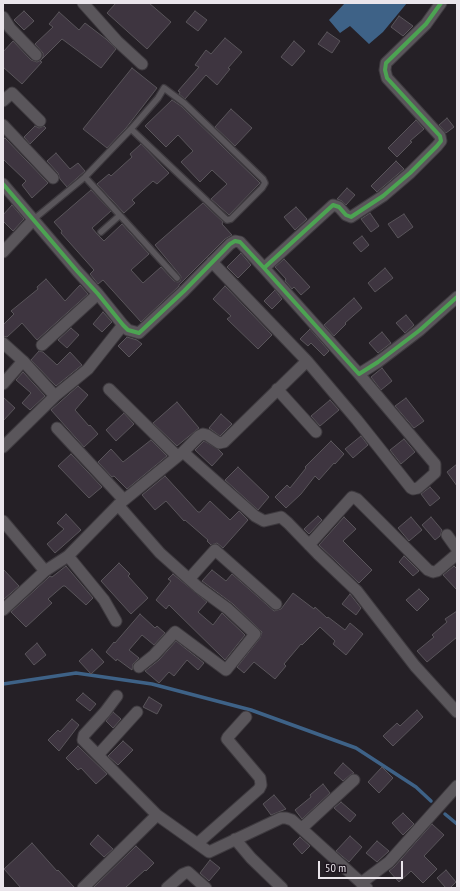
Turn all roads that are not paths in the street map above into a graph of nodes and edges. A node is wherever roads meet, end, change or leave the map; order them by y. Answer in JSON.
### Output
{"nodes":[{"id":1,"x":82,"y":3,"type":"edge"},
{"id":2,"x":441,"y":3,"type":"edge"},
{"id":3,"x":3,"y":17,"type":"edge"},
{"id":4,"x":36,"y":55,"type":"dead end"},
{"id":5,"x":142,"y":64,"type":"dead end"},
{"id":6,"x":3,"y":101,"type":"edge"},
{"id":7,"x":40,"y":121,"type":"dead end"},
{"id":8,"x":3,"y":125,"type":"edge"},
{"id":9,"x":131,"y":129,"type":"junction"},
{"id":10,"x":85,"y":177,"type":"junction"},
{"id":11,"x":53,"y":178,"type":"dead end"},
{"id":12,"x":3,"y":184,"type":"edge"},
{"id":13,"x":119,"y":216,"type":"junction"},
{"id":14,"x":34,"y":219,"type":"junction"},
{"id":15,"x":101,"y":232,"type":"dead end"},
{"id":16,"x":3,"y":252,"type":"edge"},
{"id":17,"x":212,"y":262,"type":"junction"},
{"id":18,"x":264,"y":268,"type":"junction"},
{"id":19,"x":177,"y":278,"type":"dead end"},
{"id":20,"x":98,"y":294,"type":"junction"},
{"id":21,"x":457,"y":297,"type":"edge"},
{"id":22,"x":123,"y":325,"type":"junction"},
{"id":23,"x":3,"y":343,"type":"edge"},
{"id":24,"x":42,"y":344,"type":"dead end"},
{"id":25,"x":23,"y":361,"type":"junction"},
{"id":26,"x":307,"y":361,"type":"junction"},
{"id":27,"x":359,"y":374,"type":"junction"},
{"id":28,"x":3,"y":384,"type":"edge"},
{"id":29,"x":109,"y":389,"type":"dead end"},
{"id":30,"x":277,"y":389,"type":"junction"},
{"id":31,"x":56,"y":396,"type":"junction"},
{"id":32,"x":57,"y":428,"type":"dead end"},
{"id":33,"x":316,"y":432,"type":"dead end"},
{"id":34,"x":3,"y":447,"type":"edge"},
{"id":35,"x":180,"y":454,"type":"junction"},
{"id":36,"x":121,"y":503,"type":"junction"},
{"id":37,"x":3,"y":521,"type":"edge"},
{"id":38,"x":447,"y":535,"type":"dead end"},
{"id":39,"x":309,"y":545,"type":"junction"},
{"id":40,"x":457,"y":549,"type":"edge"},
{"id":41,"x":457,"y":554,"type":"edge"},
{"id":42,"x":68,"y":556,"type":"junction"},
{"id":43,"x":45,"y":571,"type":"junction"},
{"id":44,"x":189,"y":580,"type":"junction"},
{"id":45,"x":276,"y":604,"type":"dead end"},
{"id":46,"x":3,"y":610,"type":"edge"},
{"id":47,"x":116,"y":621,"type":"dead end"},
{"id":48,"x":139,"y":667,"type":"dead end"},
{"id":49,"x":117,"y":696,"type":"dead end"},
{"id":50,"x":457,"y":711,"type":"edge"},
{"id":51,"x":137,"y":712,"type":"dead end"},
{"id":52,"x":246,"y":717,"type":"dead end"},
{"id":53,"x":98,"y":756,"type":"junction"},
{"id":54,"x":354,"y":780,"type":"dead end"},
{"id":55,"x":457,"y":786,"type":"edge"},
{"id":56,"x":156,"y":815,"type":"junction"},
{"id":57,"x":302,"y":828,"type":"junction"},
{"id":58,"x":235,"y":839,"type":"junction"},
{"id":59,"x":198,"y":843,"type":"junction"},
{"id":60,"x":364,"y":886,"type":"edge"},
{"id":61,"x":84,"y":888,"type":"edge"},
{"id":62,"x":167,"y":888,"type":"edge"},
{"id":63,"x":206,"y":888,"type":"edge"},
{"id":64,"x":282,"y":888,"type":"edge"}],
"edges":[{"from":1,"to":5,"type":"street"},
{"from":2,"to":18,"type":"street"},
{"from":3,"to":4,"type":"street"},
{"from":6,"to":7,"type":"street"},
{"from":8,"to":11,"type":"street"},
{"from":9,"to":9,"type":"lane"},
{"from":9,"to":10,"type":"lane"},
{"from":10,"to":13,"type":"lane"},
{"from":10,"to":14,"type":"lane"},
{"from":12,"to":14,"type":"street"},
{"from":13,"to":15,"type":"lane"},
{"from":13,"to":19,"type":"lane"},
{"from":14,"to":16,"type":"street"},
{"from":14,"to":20,"type":"street"},
{"from":17,"to":18,"type":"street"},
{"from":17,"to":22,"type":"street"},
{"from":17,"to":26,"type":"street"},
{"from":18,"to":27,"type":"street"},
{"from":20,"to":22,"type":"street"},
{"from":20,"to":24,"type":"street"},
{"from":21,"to":27,"type":"street"},
{"from":22,"to":31,"type":"street"},
{"from":23,"to":25,"type":"street"},
{"from":25,"to":28,"type":"street"},
{"from":25,"to":31,"type":"street"},
{"from":26,"to":27,"type":"street"},
{"from":26,"to":30,"type":"street"},
{"from":29,"to":35,"type":"street"},
{"from":30,"to":33,"type":"street"},
{"from":30,"to":35,"type":"street"},
{"from":31,"to":34,"type":"street"},
{"from":32,"to":36,"type":"street"},
{"from":35,"to":36,"type":"street"},
{"from":35,"to":39,"type":"street"},
{"from":36,"to":42,"type":"street"},
{"from":36,"to":44,"type":"street"},
{"from":37,"to":43,"type":"street"},
{"from":38,"to":40,"type":"street"},
{"from":39,"to":41,"type":"street"},
{"from":39,"to":50,"type":"street"},
{"from":42,"to":43,"type":"street"},
{"from":42,"to":47,"type":"street"},
{"from":43,"to":46,"type":"street"},
{"from":44,"to":45,"type":"street"},
{"from":44,"to":48,"type":"street"},
{"from":49,"to":53,"type":"street"},
{"from":51,"to":53,"type":"street"},
{"from":52,"to":59,"type":"street"},
{"from":53,"to":56,"type":"street"},
{"from":54,"to":57,"type":"street"},
{"from":55,"to":60,"type":"street"},
{"from":56,"to":59,"type":"street"},
{"from":56,"to":61,"type":"street"},
{"from":57,"to":58,"type":"street"},
{"from":57,"to":60,"type":"street"},
{"from":58,"to":59,"type":"street"},
{"from":58,"to":64,"type":"street"},
{"from":62,"to":63,"type":"street"}]}
